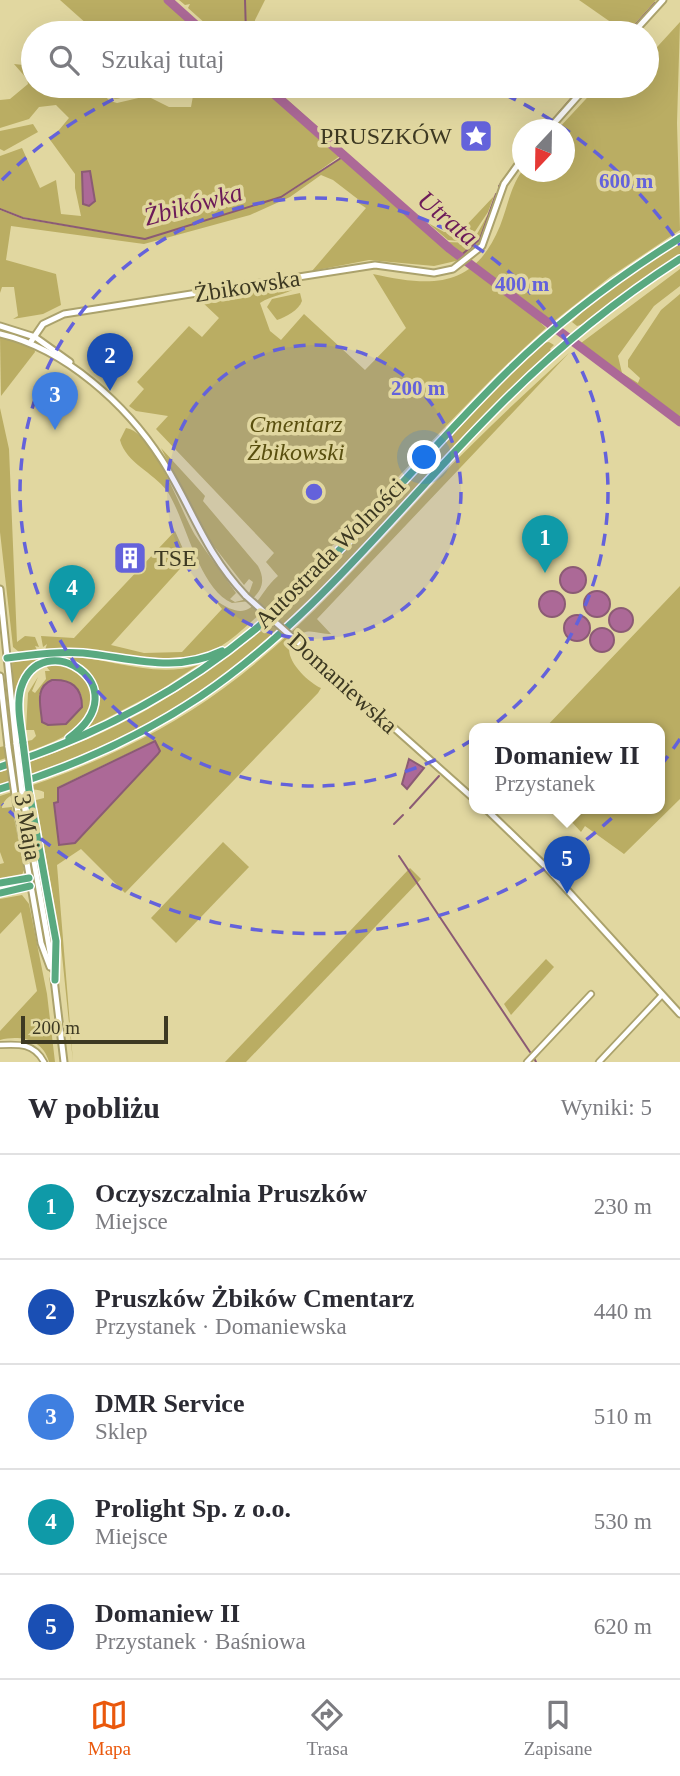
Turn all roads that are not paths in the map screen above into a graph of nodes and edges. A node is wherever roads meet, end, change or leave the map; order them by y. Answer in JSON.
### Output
{"nodes":[{"id":1,"x":663,"y":0,"type":"edge"},
{"id":2,"x":644,"y":21,"type":"edge"},
{"id":3,"x":576,"y":98,"type":"edge"},
{"id":4,"x":558,"y":119,"type":"edge"},
{"id":5,"x":512,"y":173,"type":"edge"},
{"id":6,"x":680,"y":238,"type":"edge"},
{"id":7,"x":680,"y":259,"type":"edge"},
{"id":8,"x":0,"y":326,"type":"edge"},
{"id":9,"x":0,"y":334,"type":"edge"},
{"id":10,"x":34,"y":337,"type":"junction"},
{"id":11,"x":30,"y":343,"type":"junction"},
{"id":12,"x":74,"y":368,"type":"junction"},
{"id":13,"x":0,"y":589,"type":"edge"},
{"id":14,"x":238,"y":643,"type":"junction"},
{"id":15,"x":7,"y":658,"type":"junction"},
{"id":16,"x":0,"y":669,"type":"edge"},
{"id":17,"x":0,"y":676,"type":"edge"},
{"id":18,"x":19,"y":743,"type":"junction"},
{"id":19,"x":54,"y":749,"type":"junction"},
{"id":20,"x":0,"y":767,"type":"edge"},
{"id":21,"x":0,"y":789,"type":"edge"},
{"id":22,"x":26,"y":792,"type":"junction"},
{"id":23,"x":469,"y":795,"type":"edge"},
{"id":24,"x":491,"y":814,"type":"edge"},
{"id":25,"x":32,"y":881,"type":"junction"},
{"id":26,"x":0,"y":883,"type":"edge"},
{"id":27,"x":0,"y":893,"type":"edge"},
{"id":28,"x":55,"y":981,"type":"junction"},
{"id":29,"x":591,"y":994,"type":"dead end"},
{"id":30,"x":662,"y":995,"type":"junction"},
{"id":31,"x":680,"y":1014,"type":"edge"},
{"id":32,"x":0,"y":1045,"type":"edge"},
{"id":33,"x":44,"y":1062,"type":"edge"},
{"id":34,"x":64,"y":1062,"type":"edge"},
{"id":35,"x":527,"y":1062,"type":"edge"},
{"id":36,"x":599,"y":1062,"type":"edge"}],
"edges":[{"from":1,"to":2,"type":"main road"},
{"from":3,"to":4,"type":"main road"},
{"from":5,"to":10,"type":"main road","name":"Żbikowska"},
{"from":6,"to":14,"type":"highway","name":"Autostrada Wolności"},
{"from":7,"to":21,"type":"highway","name":"Autostrada Wolności"},
{"from":8,"to":10,"type":"main road","name":"Domaniewska"},
{"from":9,"to":11,"type":"main road","name":"Domaniewska"},
{"from":10,"to":11,"type":"main road","name":"Żbikowska"},
{"from":10,"to":12,"type":"main road","name":"Domaniewska"},
{"from":11,"to":12,"type":"main road","name":"Domaniewska"},
{"from":12,"to":23,"type":"main road","name":"Domaniewska","bridge":true},
{"from":13,"to":15,"type":"main road"},
{"from":14,"to":15,"type":"highway"},
{"from":14,"to":19,"type":"highway","name":"Autostrada Wolności"},
{"from":15,"to":16,"type":"main road"},
{"from":15,"to":18,"type":"main road"},
{"from":17,"to":25,"type":"main road","name":"3 Maja","bridge":true},
{"from":18,"to":19,"type":"highway"},
{"from":18,"to":22,"type":"highway","bridge":true},
{"from":19,"to":20,"type":"highway","name":"Autostrada Wolności"},
{"from":22,"to":25,"type":"main road","name":"3 Maja"},
{"from":22,"to":28,"type":"highway"},
{"from":24,"to":30,"type":"main road"},
{"from":25,"to":26,"type":"highway"},
{"from":25,"to":27,"type":"highway"},
{"from":25,"to":28,"type":"main road","name":"3 Maja"},
{"from":28,"to":34,"type":"main road","name":"3 Maja"},
{"from":29,"to":35,"type":"street"},
{"from":30,"to":31,"type":"main road"},
{"from":30,"to":36,"type":"street"},
{"from":32,"to":33,"type":"street"}]}
